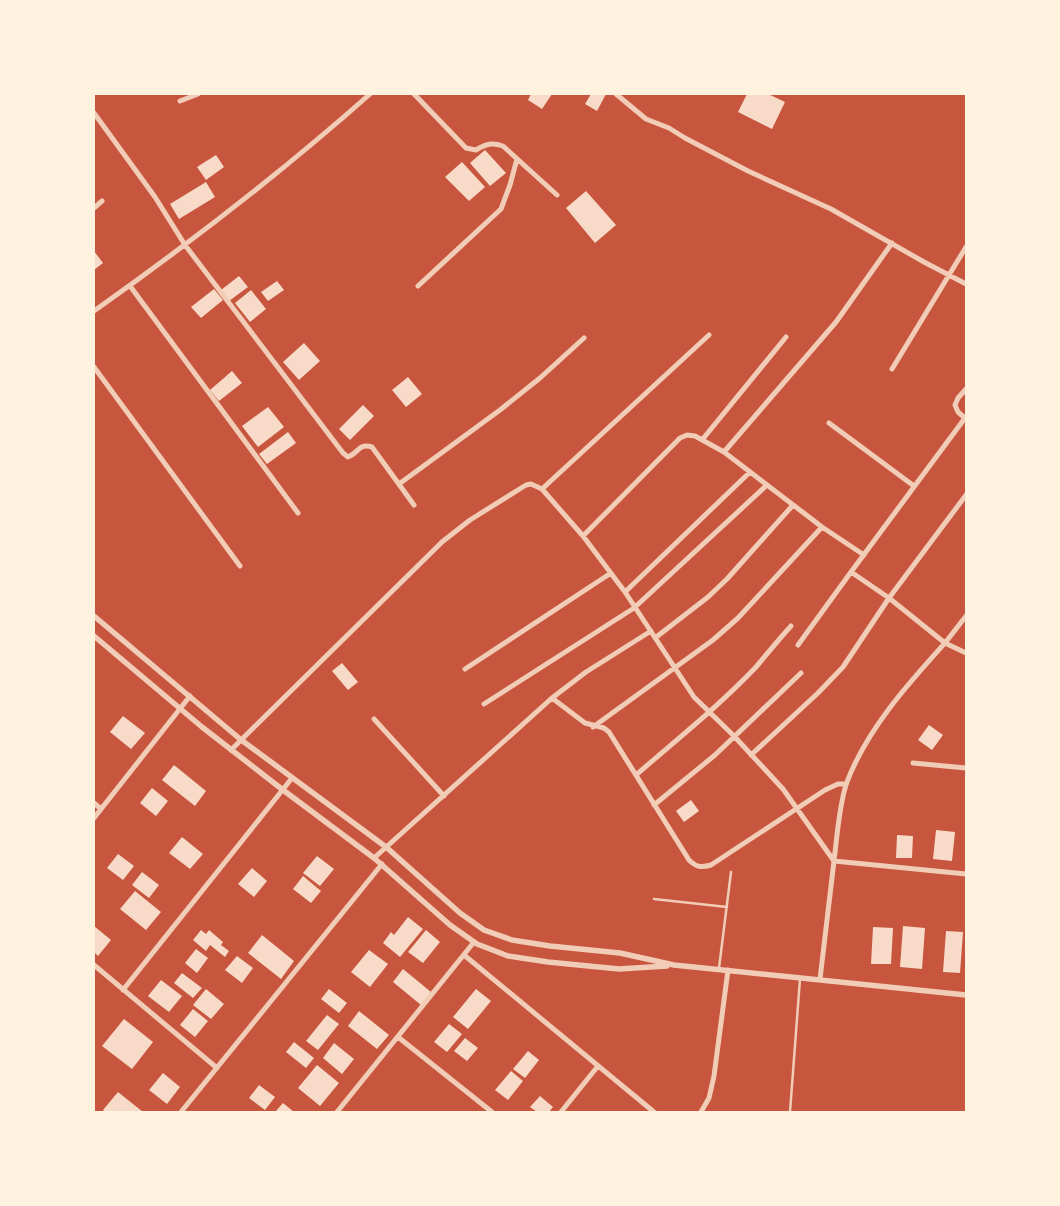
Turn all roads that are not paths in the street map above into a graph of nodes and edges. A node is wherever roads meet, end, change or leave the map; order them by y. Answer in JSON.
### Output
{"nodes":[{"id":1,"x":198,"y":94,"type":"edge"},
{"id":2,"x":370,"y":94,"type":"edge"},
{"id":3,"x":414,"y":94,"type":"edge"},
{"id":4,"x":616,"y":94,"type":"edge"},
{"id":5,"x":180,"y":101,"type":"dead end"},
{"id":6,"x":94,"y":113,"type":"edge"},
{"id":7,"x":517,"y":159,"type":"junction"},
{"id":8,"x":557,"y":195,"type":"dead end"},
{"id":9,"x":102,"y":202,"type":"dead end"},
{"id":10,"x":94,"y":208,"type":"edge"},
{"id":11,"x":892,"y":242,"type":"junction"},
{"id":12,"x":186,"y":246,"type":"junction"},
{"id":13,"x":966,"y":247,"type":"edge"},
{"id":14,"x":948,"y":274,"type":"junction"},
{"id":15,"x":966,"y":284,"type":"edge"},
{"id":16,"x":130,"y":286,"type":"junction"},
{"id":17,"x":418,"y":286,"type":"dead end"},
{"id":18,"x":94,"y":311,"type":"edge"},
{"id":19,"x":709,"y":335,"type":"dead end"},
{"id":20,"x":786,"y":337,"type":"dead end"},
{"id":21,"x":584,"y":338,"type":"dead end"},
{"id":22,"x":94,"y":367,"type":"edge"},
{"id":23,"x":892,"y":369,"type":"dead end"},
{"id":24,"x":966,"y":389,"type":"edge"},
{"id":25,"x":965,"y":418,"type":"edge"},
{"id":26,"x":829,"y":423,"type":"dead end"},
{"id":27,"x":702,"y":440,"type":"junction"},
{"id":28,"x":724,"y":452,"type":"junction"},
{"id":29,"x":750,"y":472,"type":"junction"},
{"id":30,"x":399,"y":484,"type":"junction"},
{"id":31,"x":767,"y":485,"type":"junction"},
{"id":32,"x":914,"y":486,"type":"junction"},
{"id":33,"x":542,"y":489,"type":"junction"},
{"id":34,"x":966,"y":495,"type":"edge"},
{"id":35,"x":414,"y":505,"type":"dead end"},
{"id":36,"x":793,"y":505,"type":"junction"},
{"id":37,"x":298,"y":513,"type":"dead end"},
{"id":38,"x":822,"y":527,"type":"junction"},
{"id":39,"x":583,"y":536,"type":"junction"},
{"id":40,"x":864,"y":554,"type":"junction"},
{"id":41,"x":240,"y":566,"type":"dead end"},
{"id":42,"x":851,"y":572,"type":"junction"},
{"id":43,"x":611,"y":573,"type":"junction"},
{"id":44,"x":624,"y":592,"type":"junction"},
{"id":45,"x":890,"y":598,"type":"junction"},
{"id":46,"x":634,"y":608,"type":"junction"},
{"id":47,"x":94,"y":616,"type":"edge"},
{"id":48,"x":966,"y":616,"type":"edge"},
{"id":49,"x":791,"y":626,"type":"dead end"},
{"id":50,"x":651,"y":631,"type":"junction"},
{"id":51,"x":94,"y":636,"type":"edge"},
{"id":52,"x":655,"y":638,"type":"junction"},
{"id":53,"x":945,"y":643,"type":"junction"},
{"id":54,"x":798,"y":645,"type":"dead end"},
{"id":55,"x":966,"y":653,"type":"edge"},
{"id":56,"x":674,"y":667,"type":"junction"},
{"id":57,"x":465,"y":669,"type":"dead end"},
{"id":58,"x":801,"y":673,"type":"dead end"},
{"id":59,"x":190,"y":696,"type":"junction"},
{"id":60,"x":552,"y":698,"type":"junction"},
{"id":61,"x":484,"y":704,"type":"dead end"},
{"id":62,"x":180,"y":708,"type":"junction"},
{"id":63,"x":708,"y":712,"type":"junction"},
{"id":64,"x":374,"y":719,"type":"dead end"},
{"id":65,"x":593,"y":727,"type":"junction"},
{"id":66,"x":734,"y":736,"type":"junction"},
{"id":67,"x":240,"y":739,"type":"junction"},
{"id":68,"x":230,"y":750,"type":"junction"},
{"id":69,"x":751,"y":755,"type":"junction"},
{"id":70,"x":914,"y":763,"type":"dead end"},
{"id":71,"x":966,"y":768,"type":"edge"},
{"id":72,"x":636,"y":775,"type":"junction"},
{"id":73,"x":292,"y":778,"type":"junction"},
{"id":74,"x":846,"y":784,"type":"junction"},
{"id":75,"x":282,"y":790,"type":"junction"},
{"id":76,"x":444,"y":796,"type":"junction"},
{"id":77,"x":94,"y":803,"type":"edge"},
{"id":78,"x":654,"y":805,"type":"junction"},
{"id":79,"x":101,"y":809,"type":"junction"},
{"id":80,"x":797,"y":810,"type":"junction"},
{"id":81,"x":94,"y":818,"type":"edge"},
{"id":82,"x":386,"y":847,"type":"junction"},
{"id":83,"x":374,"y":858,"type":"junction"},
{"id":84,"x":834,"y":861,"type":"junction"},
{"id":85,"x":382,"y":864,"type":"junction"},
{"id":86,"x":731,"y":872,"type":"dead end"},
{"id":87,"x":966,"y":874,"type":"edge"},
{"id":88,"x":654,"y":899,"type":"dead end"},
{"id":89,"x":727,"y":907,"type":"junction"},
{"id":90,"x":474,"y":942,"type":"junction"},
{"id":91,"x":464,"y":955,"type":"junction"},
{"id":92,"x":94,"y":965,"type":"edge"},
{"id":93,"x":674,"y":965,"type":"junction"},
{"id":94,"x":719,"y":970,"type":"junction"},
{"id":95,"x":728,"y":970,"type":"junction"},
{"id":96,"x":800,"y":978,"type":"junction"},
{"id":97,"x":820,"y":979,"type":"junction"},
{"id":98,"x":124,"y":990,"type":"junction"},
{"id":99,"x":966,"y":995,"type":"edge"},
{"id":100,"x":398,"y":1037,"type":"junction"},
{"id":101,"x":598,"y":1066,"type":"junction"},
{"id":102,"x":217,"y":1068,"type":"junction"},
{"id":103,"x":181,"y":1112,"type":"edge"},
{"id":104,"x":337,"y":1112,"type":"edge"},
{"id":105,"x":492,"y":1112,"type":"edge"},
{"id":106,"x":561,"y":1112,"type":"edge"},
{"id":107,"x":654,"y":1112,"type":"edge"},
{"id":108,"x":702,"y":1112,"type":"edge"},
{"id":109,"x":790,"y":1112,"type":"edge"}],
"edges":[{"from":1,"to":5,"type":"street"},
{"from":2,"to":12,"type":"street"},
{"from":3,"to":7,"type":"street"},
{"from":4,"to":11,"type":"street"},
{"from":6,"to":12,"type":"street"},
{"from":7,"to":8,"type":"street"},
{"from":7,"to":17,"type":"street"},
{"from":9,"to":10,"type":"street"},
{"from":11,"to":14,"type":"street"},
{"from":11,"to":28,"type":"street"},
{"from":12,"to":16,"type":"street"},
{"from":12,"to":30,"type":"street"},
{"from":13,"to":14,"type":"street"},
{"from":14,"to":15,"type":"street"},
{"from":14,"to":23,"type":"street"},
{"from":16,"to":18,"type":"street"},
{"from":16,"to":37,"type":"street"},
{"from":19,"to":33,"type":"street"},
{"from":20,"to":27,"type":"street"},
{"from":21,"to":30,"type":"street"},
{"from":22,"to":41,"type":"street"},
{"from":24,"to":25,"type":"street"},
{"from":25,"to":32,"type":"street"},
{"from":26,"to":32,"type":"street"},
{"from":27,"to":28,"type":"street"},
{"from":27,"to":39,"type":"street"},
{"from":28,"to":29,"type":"street"},
{"from":29,"to":31,"type":"street"},
{"from":29,"to":44,"type":"street"},
{"from":30,"to":35,"type":"street"},
{"from":31,"to":36,"type":"street"},
{"from":31,"to":46,"type":"street"},
{"from":32,"to":40,"type":"street"},
{"from":33,"to":39,"type":"street"},
{"from":33,"to":67,"type":"street"},
{"from":34,"to":45,"type":"street"},
{"from":36,"to":38,"type":"street"},
{"from":36,"to":52,"type":"street"},
{"from":38,"to":40,"type":"street"},
{"from":38,"to":56,"type":"street"},
{"from":39,"to":43,"type":"street"},
{"from":40,"to":42,"type":"street"},
{"from":42,"to":45,"type":"street"},
{"from":42,"to":54,"type":"street"},
{"from":43,"to":44,"type":"street"},
{"from":43,"to":57,"type":"street"},
{"from":44,"to":46,"type":"street"},
{"from":45,"to":53,"type":"street"},
{"from":45,"to":69,"type":"street"},
{"from":46,"to":50,"type":"street"},
{"from":46,"to":61,"type":"street"},
{"from":47,"to":59,"type":"street"},
{"from":48,"to":53,"type":"street"},
{"from":49,"to":63,"type":"street"},
{"from":50,"to":52,"type":"street"},
{"from":50,"to":60,"type":"street"},
{"from":51,"to":62,"type":"street"},
{"from":52,"to":56,"type":"street"},
{"from":53,"to":55,"type":"street"},
{"from":53,"to":74,"type":"street"},
{"from":56,"to":63,"type":"street"},
{"from":56,"to":65,"type":"street"},
{"from":58,"to":66,"type":"street"},
{"from":59,"to":62,"type":"street"},
{"from":59,"to":67,"type":"street"},
{"from":60,"to":65,"type":"street"},
{"from":60,"to":76,"type":"street"},
{"from":62,"to":68,"type":"street"},
{"from":62,"to":79,"type":"street"},
{"from":63,"to":66,"type":"street"},
{"from":63,"to":72,"type":"street"},
{"from":64,"to":76,"type":"street"},
{"from":65,"to":72,"type":"street"},
{"from":66,"to":69,"type":"street"},
{"from":66,"to":78,"type":"street"},
{"from":67,"to":68,"type":"street"},
{"from":67,"to":73,"type":"street"},
{"from":68,"to":75,"type":"street"},
{"from":69,"to":80,"type":"street"},
{"from":70,"to":71,"type":"street"},
{"from":72,"to":78,"type":"street"},
{"from":73,"to":75,"type":"street"},
{"from":73,"to":82,"type":"street"},
{"from":74,"to":80,"type":"street"},
{"from":74,"to":84,"type":"street"},
{"from":75,"to":83,"type":"street"},
{"from":75,"to":98,"type":"street"},
{"from":76,"to":82,"type":"street"},
{"from":77,"to":79,"type":"street"},
{"from":78,"to":80,"type":"street"},
{"from":79,"to":81,"type":"street"},
{"from":80,"to":84,"type":"street"},
{"from":82,"to":83,"type":"street"},
{"from":82,"to":93,"type":"street"},
{"from":83,"to":85,"type":"street"},
{"from":84,"to":87,"type":"street"},
{"from":84,"to":97,"type":"street"},
{"from":85,"to":90,"type":"street"},
{"from":85,"to":102,"type":"street"},
{"from":86,"to":89,"type":"lane"},
{"from":88,"to":89,"type":"lane"},
{"from":89,"to":94,"type":"lane"},
{"from":90,"to":91,"type":"street"},
{"from":90,"to":93,"type":"street"},
{"from":91,"to":100,"type":"street"},
{"from":91,"to":101,"type":"street"},
{"from":92,"to":98,"type":"street"},
{"from":93,"to":94,"type":"street"},
{"from":94,"to":95,"type":"street"},
{"from":95,"to":96,"type":"street"},
{"from":95,"to":108,"type":"street"},
{"from":96,"to":97,"type":"street"},
{"from":96,"to":109,"type":"lane"},
{"from":97,"to":99,"type":"street"},
{"from":98,"to":102,"type":"street"},
{"from":100,"to":104,"type":"street"},
{"from":100,"to":105,"type":"street"},
{"from":101,"to":106,"type":"street"},
{"from":101,"to":107,"type":"street"},
{"from":102,"to":103,"type":"street"}]}
